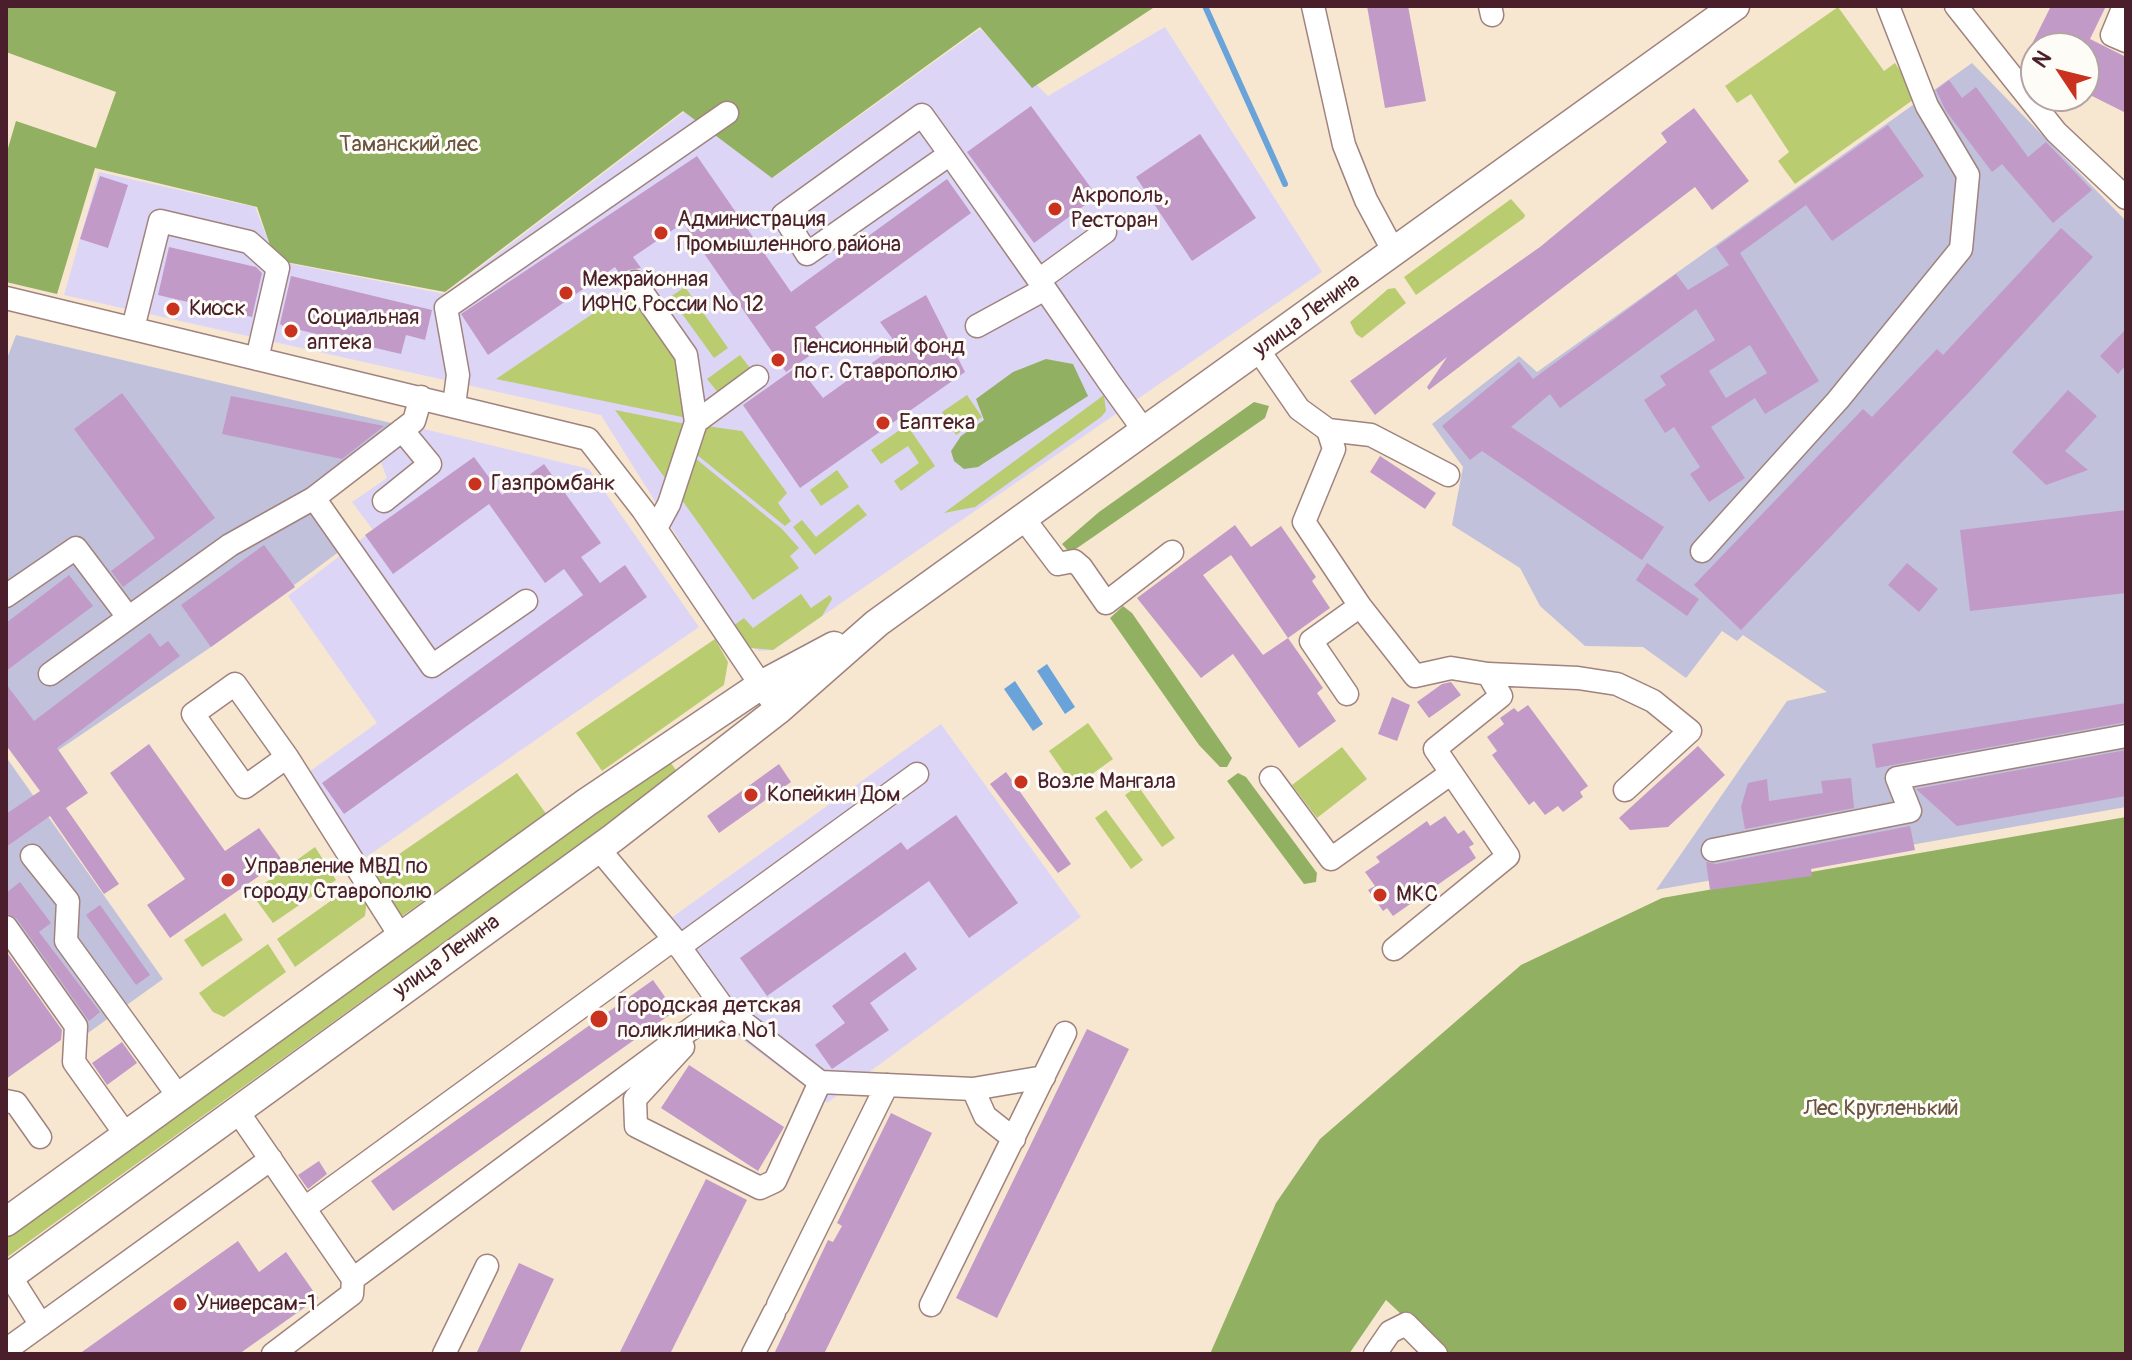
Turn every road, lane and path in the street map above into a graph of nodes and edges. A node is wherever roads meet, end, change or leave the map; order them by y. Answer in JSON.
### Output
{"nodes":[{"id":1,"x":1313,"y":6,"type":"edge"},
{"id":2,"x":1735,"y":6,"type":"edge"},
{"id":3,"x":1888,"y":6,"type":"edge"},
{"id":4,"x":1956,"y":6,"type":"edge"},
{"id":5,"x":2124,"y":6,"type":"edge"},
{"id":6,"x":2126,"y":41,"type":"edge"},
{"id":7,"x":727,"y":113,"type":"dead end"},
{"id":8,"x":950,"y":154,"type":"junction"},
{"id":9,"x":2126,"y":198,"type":"edge"},
{"id":10,"x":1105,"y":232,"type":"dead end"},
{"id":11,"x":1394,"y":252,"type":"junction"},
{"id":12,"x":635,"y":282,"type":"dead end"},
{"id":13,"x":1042,"y":284,"type":"junction"},
{"id":14,"x":6,"y":298,"type":"edge"},
{"id":15,"x":977,"y":326,"type":"dead end"},
{"id":16,"x":133,"y":328,"type":"junction"},
{"id":17,"x":1259,"y":351,"type":"junction"},
{"id":18,"x":257,"y":359,"type":"junction"},
{"id":19,"x":757,"y":377,"type":"dead end"},
{"id":20,"x":421,"y":397,"type":"junction"},
{"id":21,"x":454,"y":405,"type":"junction"},
{"id":22,"x":696,"y":422,"type":"junction"},
{"id":23,"x":402,"y":430,"type":"junction"},
{"id":24,"x":1328,"y":430,"type":"junction"},
{"id":25,"x":1145,"y":432,"type":"junction"},
{"id":26,"x":1448,"y":475,"type":"dead end"},
{"id":27,"x":314,"y":498,"type":"junction"},
{"id":28,"x":384,"y":501,"type":"dead end"},
{"id":29,"x":1024,"y":519,"type":"junction"},
{"id":30,"x":656,"y":528,"type":"junction"},
{"id":31,"x":1702,"y":551,"type":"dead end"},
{"id":32,"x":1172,"y":552,"type":"dead end"},
{"id":33,"x":6,"y":596,"type":"edge"},
{"id":34,"x":526,"y":601,"type":"dead end"},
{"id":35,"x":1360,"y":606,"type":"junction"},
{"id":36,"x":128,"y":617,"type":"junction"},
{"id":37,"x":877,"y":623,"type":"junction"},
{"id":38,"x":50,"y":674,"type":"dead end"},
{"id":39,"x":1488,"y":674,"type":"junction"},
{"id":40,"x":761,"y":685,"type":"junction"},
{"id":41,"x":1347,"y":694,"type":"dead end"},
{"id":42,"x":778,"y":710,"type":"junction"},
{"id":43,"x":2126,"y":736,"type":"edge"},
{"id":44,"x":287,"y":757,"type":"junction"},
{"id":45,"x":917,"y":774,"type":"dead end"},
{"id":46,"x":1450,"y":774,"type":"junction"},
{"id":47,"x":1271,"y":778,"type":"dead end"},
{"id":48,"x":1625,"y":790,"type":"dead end"},
{"id":49,"x":598,"y":848,"type":"junction"},
{"id":50,"x":1713,"y":850,"type":"dead end"},
{"id":51,"x":32,"y":856,"type":"dead end"},
{"id":52,"x":6,"y":927,"type":"edge"},
{"id":53,"x":401,"y":937,"type":"junction"},
{"id":54,"x":676,"y":943,"type":"junction"},
{"id":55,"x":1394,"y":949,"type":"dead end"},
{"id":56,"x":722,"y":1006,"type":"junction"},
{"id":57,"x":1065,"y":1033,"type":"dead end"},
{"id":58,"x":1044,"y":1077,"type":"junction"},
{"id":59,"x":820,"y":1082,"type":"junction"},
{"id":60,"x":887,"y":1085,"type":"junction"},
{"id":61,"x":973,"y":1089,"type":"junction"},
{"id":62,"x":179,"y":1097,"type":"junction"},
{"id":63,"x":6,"y":1101,"type":"edge"},
{"id":64,"x":236,"y":1109,"type":"junction"},
{"id":65,"x":126,"y":1135,"type":"junction"},
{"id":66,"x":40,"y":1137,"type":"dead end"},
{"id":67,"x":1014,"y":1139,"type":"junction"},
{"id":68,"x":271,"y":1159,"type":"junction"},
{"id":69,"x":305,"y":1208,"type":"junction"},
{"id":70,"x":6,"y":1222,"type":"edge"},
{"id":71,"x":487,"y":1266,"type":"dead end"},
{"id":72,"x":8,"y":1278,"type":"edge"},
{"id":73,"x":353,"y":1279,"type":"junction"},
{"id":74,"x":931,"y":1305,"type":"dead end"},
{"id":75,"x":41,"y":1325,"type":"junction"},
{"id":76,"x":6,"y":1350,"type":"edge"},
{"id":77,"x":273,"y":1354,"type":"edge"},
{"id":78,"x":444,"y":1354,"type":"edge"},
{"id":79,"x":753,"y":1354,"type":"edge"},
{"id":80,"x":1375,"y":1354,"type":"edge"},
{"id":81,"x":1436,"y":1354,"type":"edge"}],
"edges":[{"from":1,"to":11,"type":"street"},
{"from":2,"to":11,"type":"main road","name":"улица Ленина"},
{"from":3,"to":31,"type":"street"},
{"from":4,"to":9,"type":"street"},
{"from":5,"to":6,"type":"street"},
{"from":7,"to":21,"type":"street"},
{"from":8,"to":8,"type":"street"},
{"from":8,"to":13,"type":"street"},
{"from":10,"to":13,"type":"street"},
{"from":11,"to":17,"type":"main road","name":"улица Ленина"},
{"from":12,"to":22,"type":"street"},
{"from":13,"to":15,"type":"street"},
{"from":13,"to":25,"type":"street"},
{"from":14,"to":16,"type":"street"},
{"from":16,"to":18,"type":"street"},
{"from":16,"to":18,"type":"street"},
{"from":17,"to":24,"type":"street"},
{"from":17,"to":25,"type":"main road","name":"улица Ленина"},
{"from":18,"to":20,"type":"street"},
{"from":19,"to":22,"type":"street"},
{"from":20,"to":21,"type":"street"},
{"from":20,"to":23,"type":"street"},
{"from":21,"to":30,"type":"street"},
{"from":22,"to":30,"type":"street"},
{"from":23,"to":27,"type":"street"},
{"from":23,"to":28,"type":"street"},
{"from":24,"to":26,"type":"street"},
{"from":24,"to":35,"type":"street"},
{"from":25,"to":29,"type":"main road","name":"улица Ленина"},
{"from":27,"to":34,"type":"street"},
{"from":27,"to":36,"type":"street"},
{"from":29,"to":32,"type":"street"},
{"from":29,"to":37,"type":"main road","name":"улица Ленина"},
{"from":30,"to":40,"type":"street"},
{"from":33,"to":36,"type":"street"},
{"from":35,"to":39,"type":"street"},
{"from":35,"to":41,"type":"street"},
{"from":36,"to":38,"type":"street"},
{"from":37,"to":40,"type":"main road","name":"улица Ленина"},
{"from":37,"to":42,"type":"main road","name":"улица Ленина"},
{"from":39,"to":46,"type":"street"},
{"from":39,"to":48,"type":"street"},
{"from":40,"to":42,"type":"street"},
{"from":40,"to":53,"type":"main road","name":"улица Ленина"},
{"from":42,"to":49,"type":"main road","name":"улица Ленина"},
{"from":43,"to":50,"type":"street"},
{"from":44,"to":44,"type":"street"},
{"from":44,"to":53,"type":"street"},
{"from":45,"to":54,"type":"street"},
{"from":46,"to":47,"type":"street"},
{"from":46,"to":55,"type":"street"},
{"from":49,"to":54,"type":"street"},
{"from":49,"to":64,"type":"main road","name":"улица Ленина"},
{"from":51,"to":62,"type":"street"},
{"from":52,"to":65,"type":"street"},
{"from":53,"to":62,"type":"main road","name":"улица Ленина"},
{"from":54,"to":56,"type":"street"},
{"from":54,"to":69,"type":"street"},
{"from":56,"to":59,"type":"street"},
{"from":56,"to":59,"type":"street"},
{"from":56,"to":73,"type":"street"},
{"from":57,"to":58,"type":"street"},
{"from":58,"to":61,"type":"street"},
{"from":58,"to":67,"type":"street"},
{"from":59,"to":60,"type":"street"},
{"from":60,"to":61,"type":"street"},
{"from":60,"to":79,"type":"street"},
{"from":61,"to":67,"type":"street"},
{"from":62,"to":65,"type":"main road","name":"улица Ленина"},
{"from":63,"to":66,"type":"street"},
{"from":64,"to":68,"type":"street"},
{"from":64,"to":72,"type":"main road","name":"улица Ленина"},
{"from":65,"to":70,"type":"main road","name":"улица Ленина"},
{"from":67,"to":74,"type":"street"},
{"from":68,"to":69,"type":"street"},
{"from":68,"to":75,"type":"street"},
{"from":69,"to":73,"type":"street"},
{"from":71,"to":78,"type":"street"},
{"from":72,"to":75,"type":"street"},
{"from":73,"to":77,"type":"street"},
{"from":75,"to":76,"type":"street"},
{"from":80,"to":81,"type":"street"}]}
